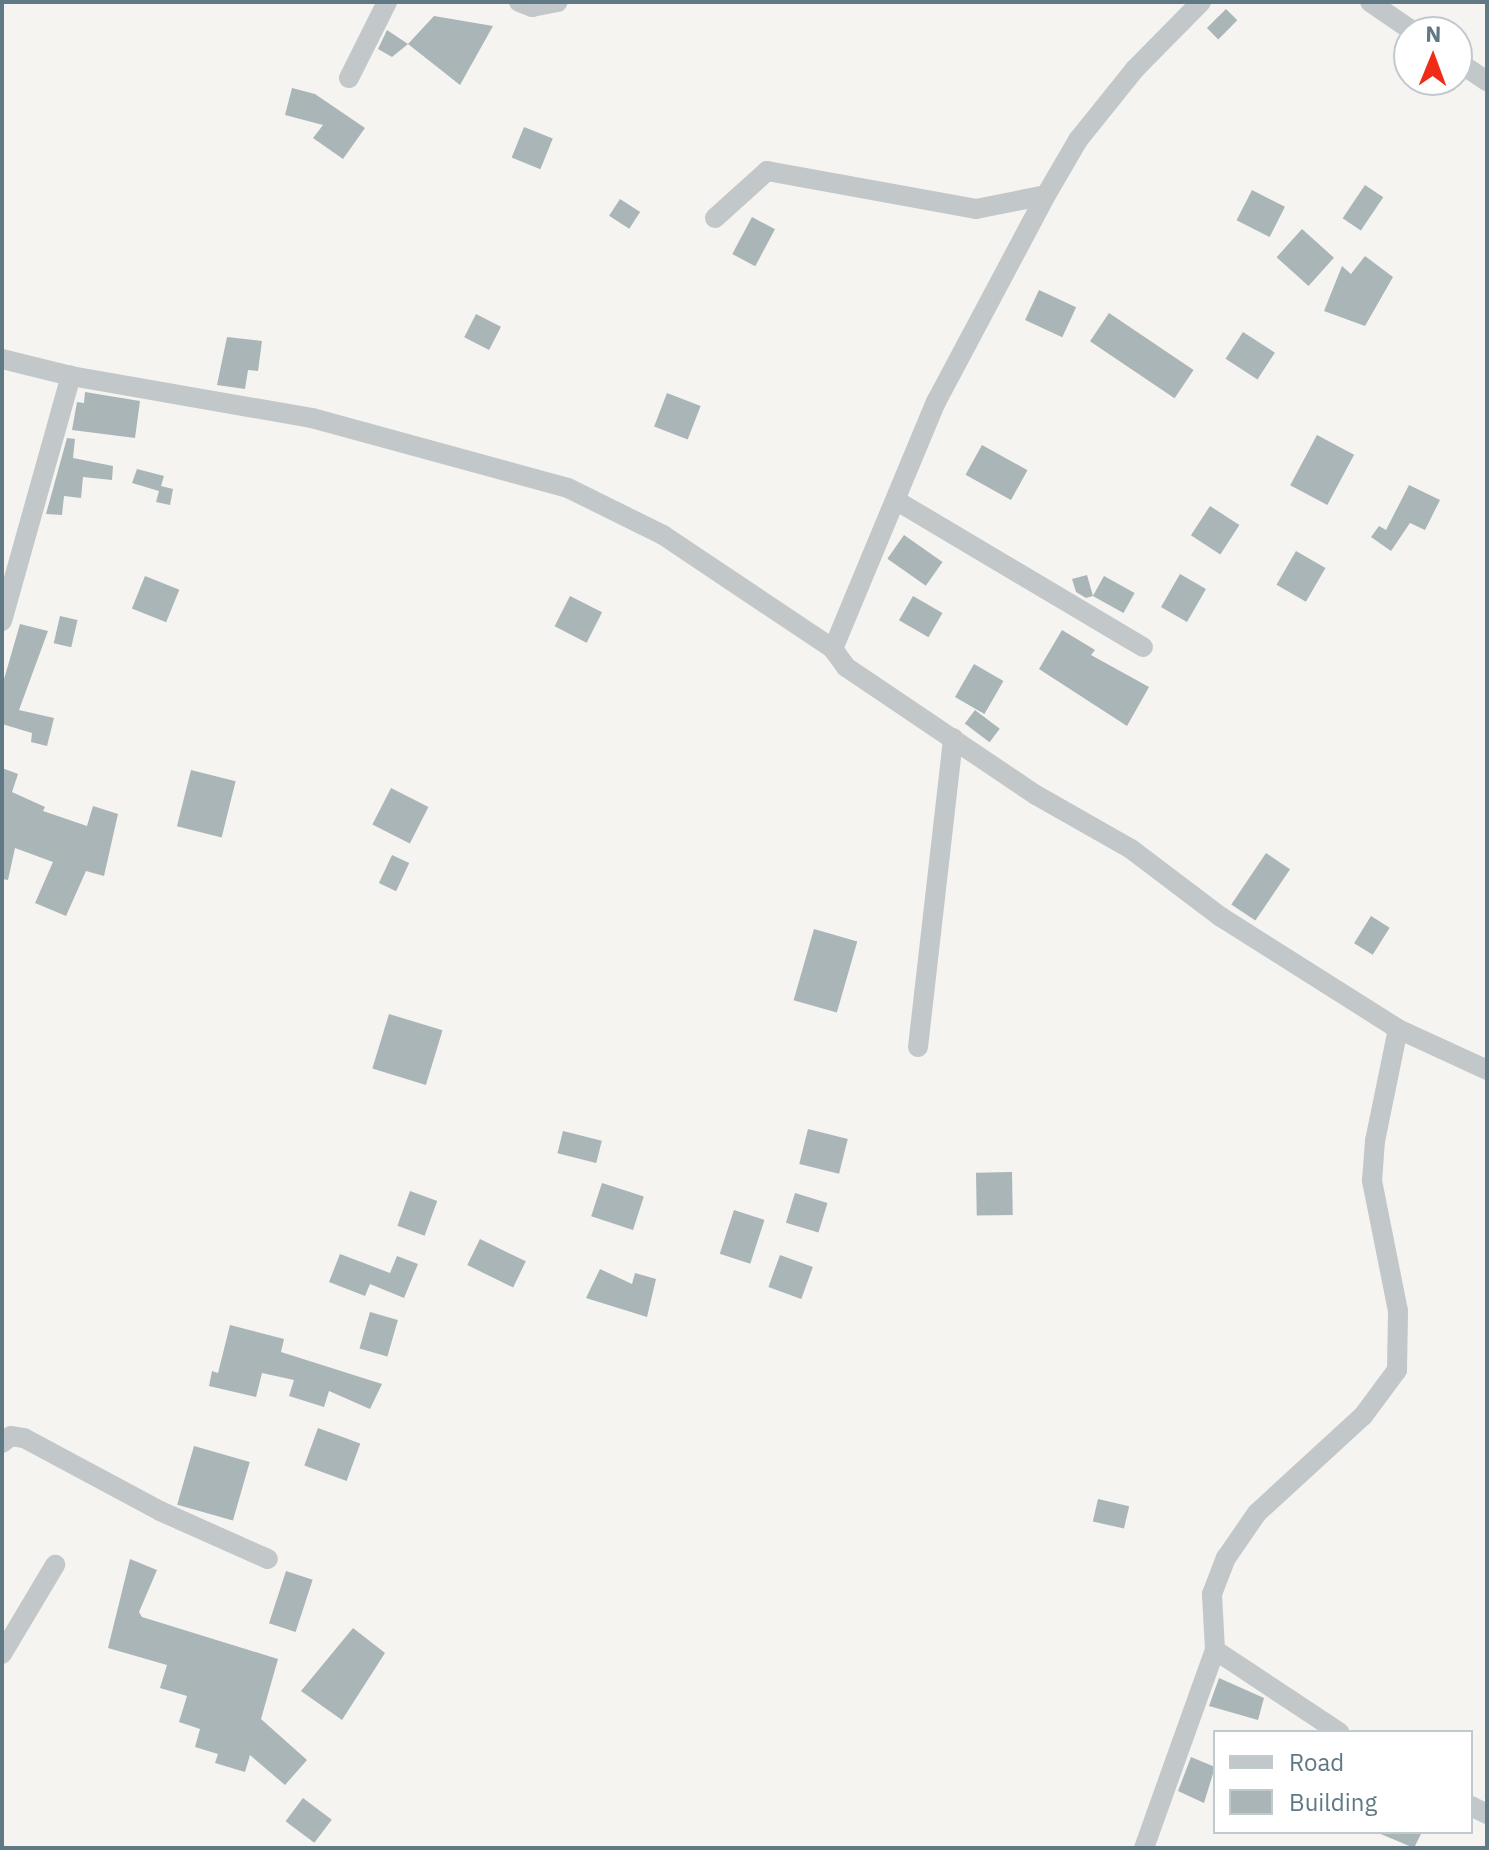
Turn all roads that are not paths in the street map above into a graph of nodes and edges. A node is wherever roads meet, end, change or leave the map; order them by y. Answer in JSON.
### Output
{"nodes":[{"id":1,"x":387,"y":2,"type":"edge"},
{"id":2,"x":519,"y":2,"type":"edge"},
{"id":3,"x":558,"y":2,"type":"edge"},
{"id":4,"x":1201,"y":2,"type":"edge"},
{"id":5,"x":1370,"y":2,"type":"edge"},
{"id":6,"x":1393,"y":18,"type":"edge"},
{"id":7,"x":349,"y":78,"type":"dead end"},
{"id":8,"x":1046,"y":195,"type":"junction"},
{"id":9,"x":715,"y":218,"type":"dead end"},
{"id":10,"x":2,"y":359,"type":"edge"},
{"id":11,"x":71,"y":376,"type":"junction"},
{"id":12,"x":897,"y":501,"type":"junction"},
{"id":13,"x":2,"y":621,"type":"edge"},
{"id":14,"x":1143,"y":647,"type":"dead end"},
{"id":15,"x":833,"y":649,"type":"junction"},
{"id":16,"x":953,"y":738,"type":"junction"},
{"id":17,"x":1398,"y":1029,"type":"junction"},
{"id":18,"x":918,"y":1047,"type":"dead end"},
{"id":19,"x":1487,"y":1070,"type":"edge"},
{"id":20,"x":2,"y":1443,"type":"edge"},
{"id":21,"x":268,"y":1559,"type":"dead end"},
{"id":22,"x":55,"y":1565,"type":"dead end"},
{"id":23,"x":1215,"y":1650,"type":"junction"},
{"id":24,"x":2,"y":1654,"type":"edge"},
{"id":25,"x":1336,"y":1730,"type":"edge"},
{"id":26,"x":1144,"y":1848,"type":"edge"}],
"edges":[{"from":1,"to":7,"type":"street"},
{"from":2,"to":3,"type":"street"},
{"from":4,"to":8,"type":"street"},
{"from":5,"to":6,"type":"street"},
{"from":8,"to":9,"type":"street"},
{"from":8,"to":12,"type":"street"},
{"from":10,"to":11,"type":"street"},
{"from":11,"to":13,"type":"street"},
{"from":11,"to":15,"type":"street"},
{"from":12,"to":14,"type":"street"},
{"from":12,"to":15,"type":"street"},
{"from":15,"to":16,"type":"street"},
{"from":16,"to":17,"type":"street"},
{"from":16,"to":18,"type":"street"},
{"from":17,"to":19,"type":"street"},
{"from":17,"to":23,"type":"street"},
{"from":20,"to":21,"type":"street"},
{"from":22,"to":24,"type":"street"},
{"from":23,"to":25,"type":"street"},
{"from":23,"to":26,"type":"street"}]}
